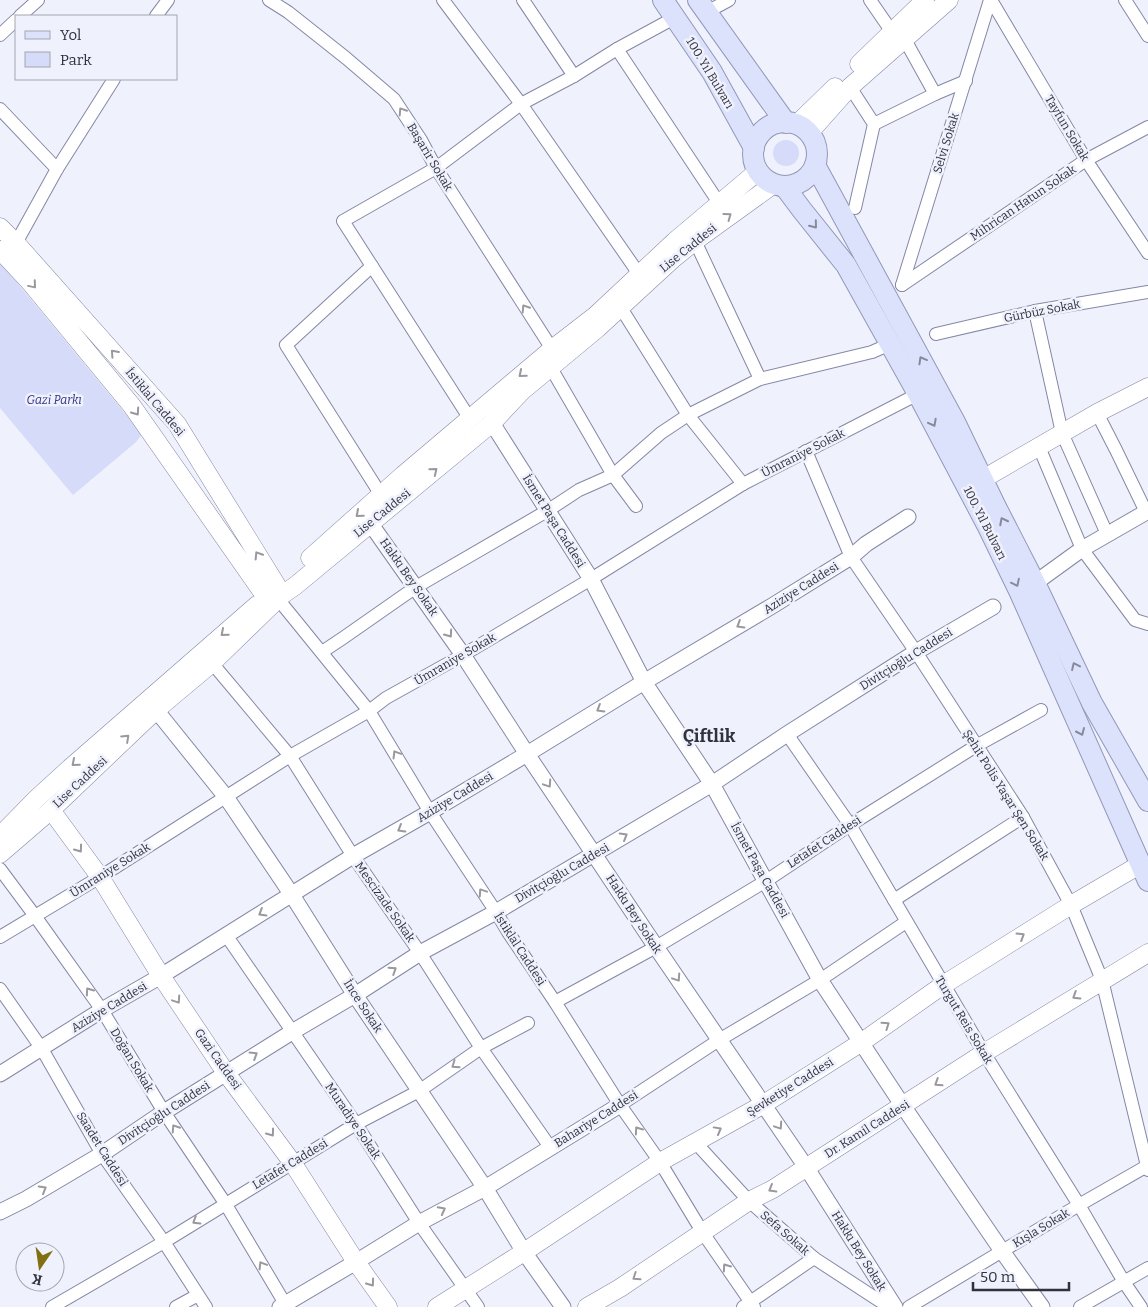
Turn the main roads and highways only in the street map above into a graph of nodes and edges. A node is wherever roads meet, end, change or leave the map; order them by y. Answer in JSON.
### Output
{"nodes":[{"id":1,"x":663,"y":0,"type":"edge"},
{"id":2,"x":925,"y":0,"type":"edge"},
{"id":3,"x":949,"y":0,"type":"edge"},
{"id":4,"x":703,"y":6,"type":"edge"},
{"id":5,"x":898,"y":35,"type":"junction"},
{"id":6,"x":797,"y":127,"type":"junction"},
{"id":7,"x":754,"y":148,"type":"junction"},
{"id":8,"x":815,"y":165,"type":"junction"},
{"id":9,"x":758,"y":171,"type":"junction"},
{"id":10,"x":779,"y":185,"type":"junction"},
{"id":11,"x":0,"y":227,"type":"edge"},
{"id":12,"x":8,"y":246,"type":"edge"},
{"id":13,"x":1148,"y":387,"type":"edge"},
{"id":14,"x":983,"y":479,"type":"junction"},
{"id":15,"x":274,"y":594,"type":"junction"},
{"id":16,"x":1148,"y":802,"type":"edge"},
{"id":17,"x":51,"y":810,"type":"junction"},
{"id":18,"x":0,"y":836,"type":"edge"},
{"id":19,"x":0,"y":854,"type":"edge"},
{"id":20,"x":1144,"y":873,"type":"edge"},
{"id":21,"x":1148,"y":953,"type":"edge"},
{"id":22,"x":388,"y":1307,"type":"edge"},
{"id":23,"x":437,"y":1307,"type":"edge"},
{"id":24,"x":588,"y":1307,"type":"edge"}],
"edges":[{"from":1,"to":7,"type":"main road","name":"100. Yıl Bulvarı"},
{"from":2,"to":5,"type":"main road"},
{"from":3,"to":5,"type":"main road"},
{"from":4,"to":6,"type":"main road"},
{"from":5,"to":6,"type":"main road"},
{"from":5,"to":6,"type":"main road"},
{"from":6,"to":7,"type":"main road"},
{"from":6,"to":8,"type":"main road"},
{"from":7,"to":9,"type":"main road"},
{"from":8,"to":10,"type":"main road"},
{"from":14,"to":8,"type":"main road","name":"100. Yıl Bulvarı","one_way":true},
{"from":9,"to":10,"type":"main road"},
{"from":9,"to":15,"type":"main road","name":"Lise Caddesi","one_way":true},
{"from":15,"to":10,"type":"main road","name":"Lise Caddesi","one_way":true},
{"from":10,"to":20,"type":"main road","name":"100. Yıl Bulvarı","one_way":true},
{"from":11,"to":12,"type":"main road","name":"İstiklal Caddesi"},
{"from":12,"to":15,"type":"main road","name":"İstiklal Caddesi","one_way":true},
{"from":15,"to":12,"type":"main road","name":"İstiklal Caddesi","one_way":true},
{"from":13,"to":14,"type":"main road"},
{"from":16,"to":14,"type":"main road","name":"100. Yıl Bulvarı","one_way":true},
{"from":17,"to":15,"type":"main road","name":"Lise Caddesi","one_way":true},
{"from":15,"to":18,"type":"main road","name":"Lise Caddesi","one_way":true},
{"from":17,"to":19,"type":"main road","name":"Lise Caddesi"},
{"from":17,"to":22,"type":"main road","name":"Gazi Caddesi","one_way":true},
{"from":23,"to":20,"type":"main road","name":"Şevketiye Caddesi","one_way":true},
{"from":21,"to":24,"type":"main road","name":"Dr. Kamil Caddesi","one_way":true}]}
